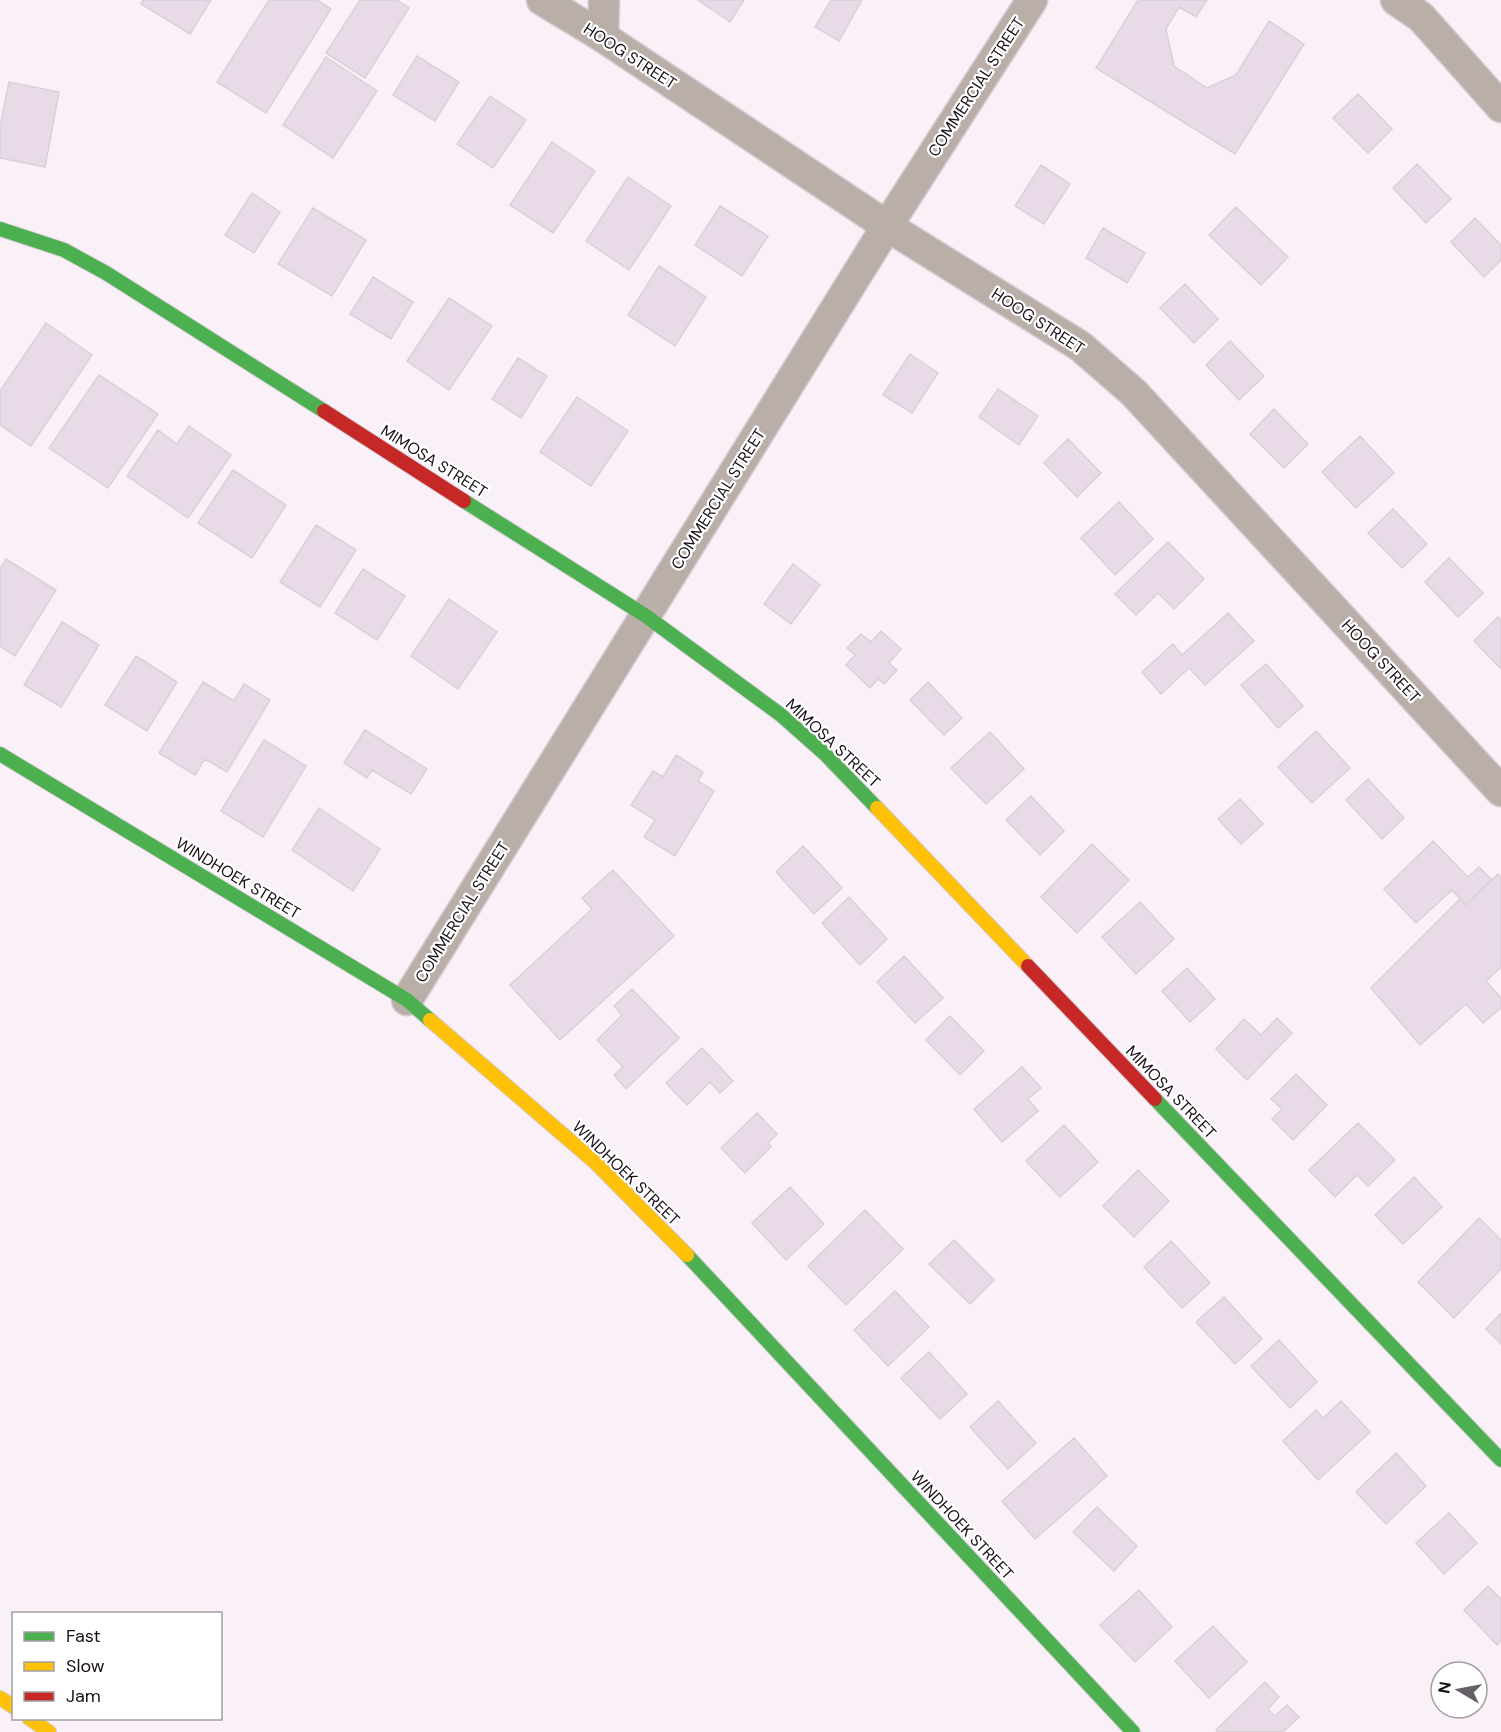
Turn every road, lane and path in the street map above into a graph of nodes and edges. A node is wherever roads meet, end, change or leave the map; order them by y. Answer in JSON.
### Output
{"nodes":[{"id":1,"x":542,"y":0,"type":"edge"},
{"id":2,"x":604,"y":0,"type":"edge"},
{"id":3,"x":1032,"y":0,"type":"edge"},
{"id":4,"x":1396,"y":0,"type":"edge"},
{"id":5,"x":1427,"y":9,"type":"edge"},
{"id":6,"x":603,"y":37,"type":"junction"},
{"id":7,"x":1501,"y":107,"type":"edge"},
{"id":8,"x":887,"y":226,"type":"junction"},
{"id":9,"x":0,"y":228,"type":"edge"},
{"id":10,"x":646,"y":616,"type":"junction"},
{"id":11,"x":0,"y":754,"type":"edge"},
{"id":12,"x":1501,"y":791,"type":"edge"},
{"id":13,"x":407,"y":1000,"type":"junction"},
{"id":14,"x":1501,"y":1460,"type":"edge"},
{"id":15,"x":30,"y":1720,"type":"edge"},
{"id":16,"x":48,"y":1732,"type":"edge"},
{"id":17,"x":1133,"y":1732,"type":"edge"}],
"edges":[{"from":1,"to":6,"type":"street","name":"HOOG STREET"},
{"from":2,"to":6,"type":"street"},
{"from":3,"to":8,"type":"street","name":"COMMERCIAL STREET"},
{"from":4,"to":5,"type":"street"},
{"from":5,"to":7,"type":"street"},
{"from":6,"to":8,"type":"street","name":"HOOG STREET"},
{"from":8,"to":10,"type":"street","name":"COMMERCIAL STREET"},
{"from":8,"to":12,"type":"street","name":"HOOG STREET"},
{"from":9,"to":10,"type":"main road","name":"MIMOSA STREET"},
{"from":10,"to":13,"type":"street","name":"COMMERCIAL STREET"},
{"from":10,"to":14,"type":"main road","name":"MIMOSA STREET"},
{"from":11,"to":13,"type":"main road","name":"WINDHOEK STREET"},
{"from":13,"to":17,"type":"main road","name":"WINDHOEK STREET"},
{"from":15,"to":16,"type":"main road"}]}
